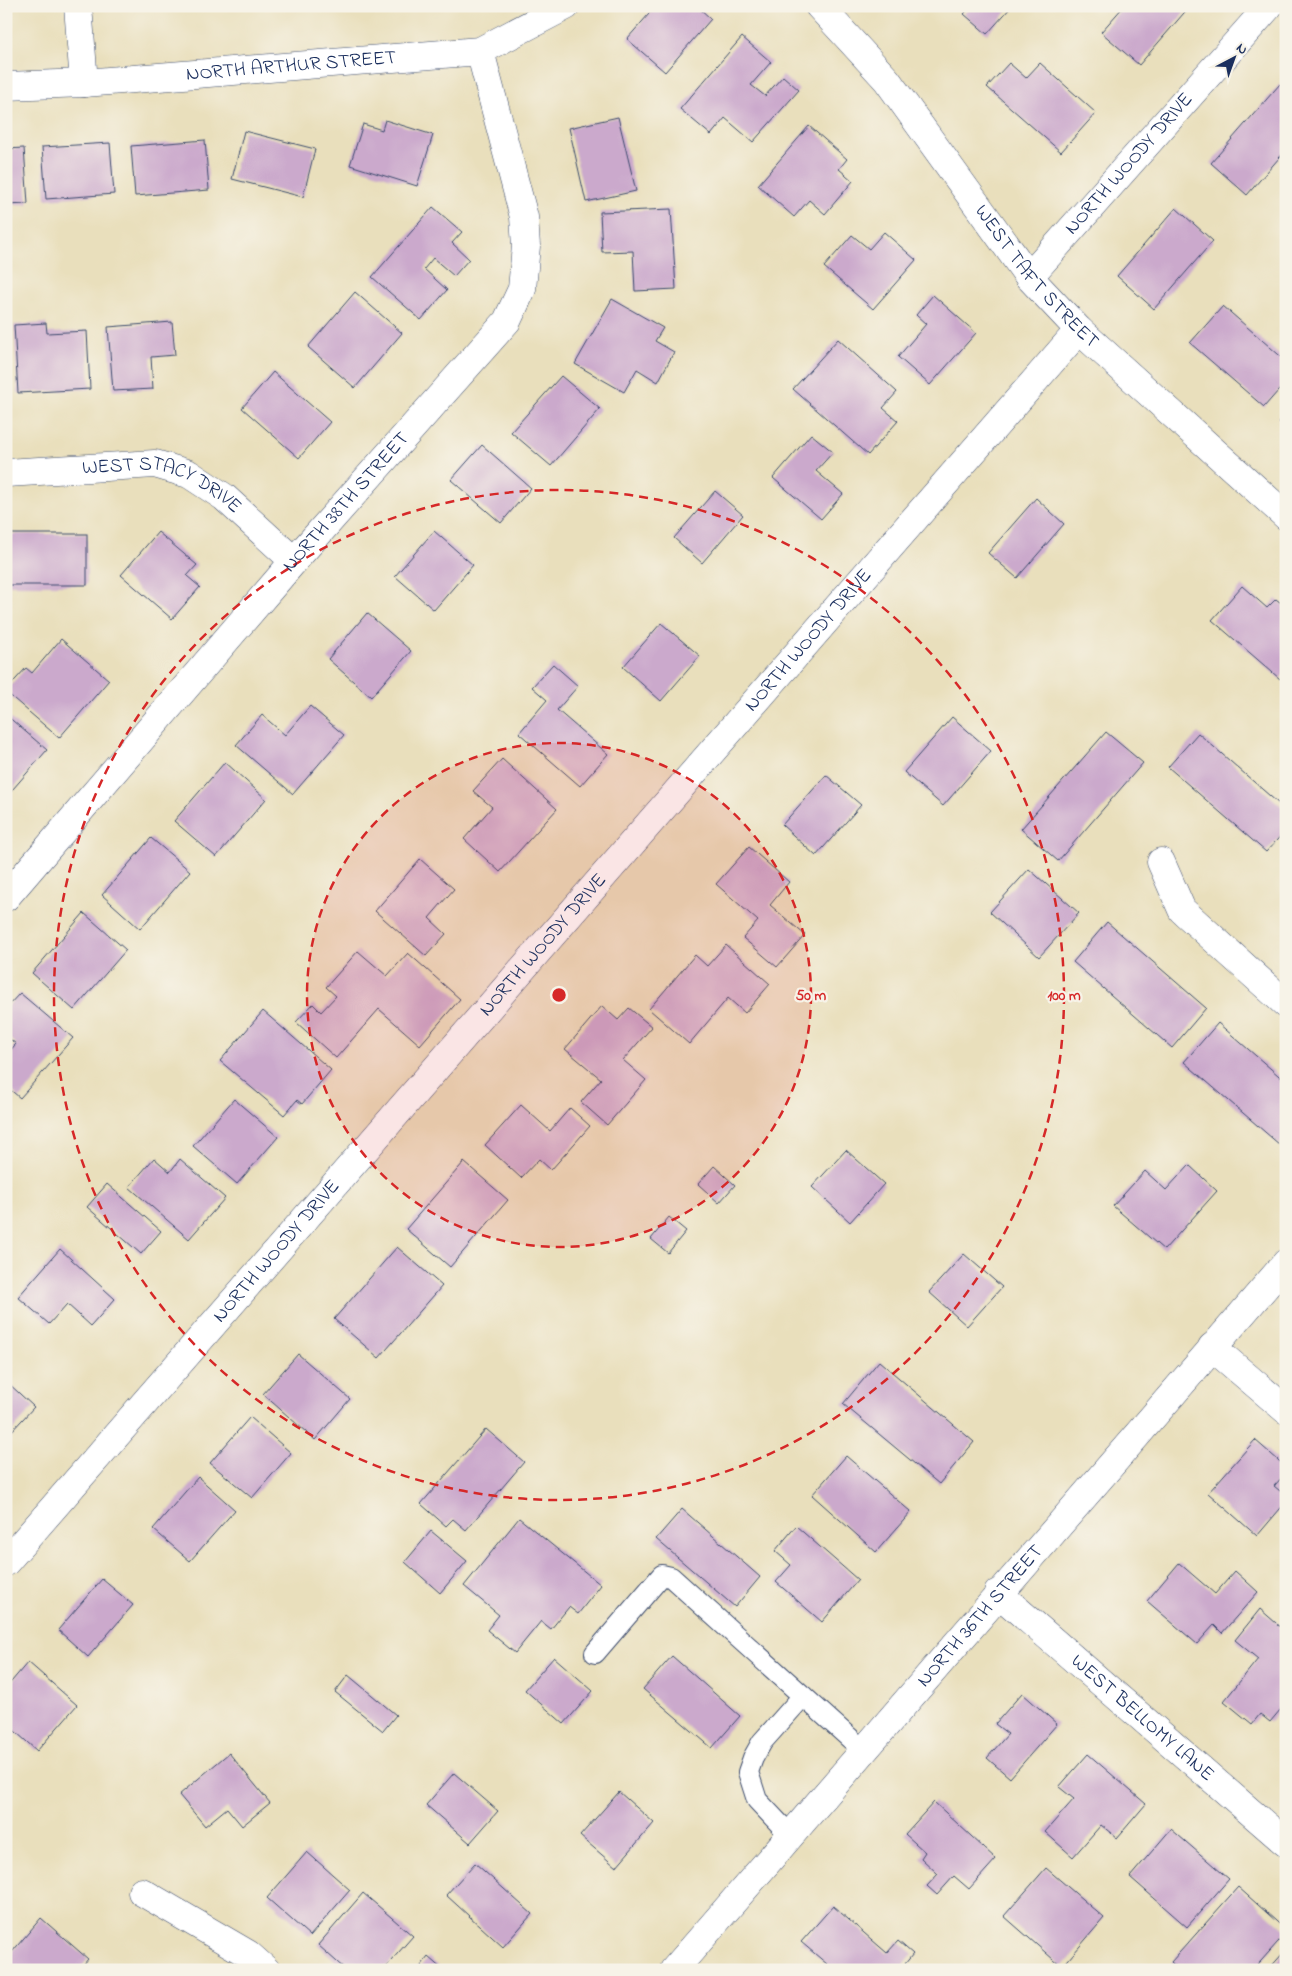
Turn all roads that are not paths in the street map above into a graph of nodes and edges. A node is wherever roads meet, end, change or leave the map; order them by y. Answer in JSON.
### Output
{"nodes":[{"id":1,"x":78,"y":6,"type":"edge"},
{"id":2,"x":566,"y":6,"type":"edge"},
{"id":3,"x":820,"y":6,"type":"edge"},
{"id":4,"x":1269,"y":6,"type":"edge"},
{"id":5,"x":1278,"y":6,"type":"edge"},
{"id":6,"x":1286,"y":13,"type":"edge"},
{"id":7,"x":480,"y":51,"type":"junction"},
{"id":8,"x":84,"y":83,"type":"junction"},
{"id":9,"x":6,"y":86,"type":"edge"},
{"id":10,"x":1029,"y":277,"type":"junction"},
{"id":11,"x":1079,"y":330,"type":"junction"},
{"id":12,"x":6,"y":473,"type":"edge"},
{"id":13,"x":1286,"y":516,"type":"edge"},
{"id":14,"x":294,"y":561,"type":"junction"},
{"id":15,"x":1161,"y":862,"type":"dead end"},
{"id":16,"x":6,"y":897,"type":"edge"},
{"id":17,"x":1286,"y":1004,"type":"edge"},
{"id":18,"x":1286,"y":1263,"type":"edge"},
{"id":19,"x":1212,"y":1347,"type":"junction"},
{"id":20,"x":1286,"y":1410,"type":"edge"},
{"id":21,"x":6,"y":1562,"type":"edge"},
{"id":22,"x":998,"y":1593,"type":"junction"},
{"id":23,"x":595,"y":1653,"type":"dead end"},
{"id":24,"x":803,"y":1696,"type":"junction"},
{"id":25,"x":864,"y":1751,"type":"junction"},
{"id":26,"x":791,"y":1836,"type":"junction"},
{"id":27,"x":1286,"y":1843,"type":"edge"},
{"id":28,"x":142,"y":1892,"type":"dead end"},
{"id":29,"x":266,"y":1970,"type":"edge"},
{"id":30,"x":674,"y":1970,"type":"edge"}],
"edges":[{"from":1,"to":8,"type":"street"},
{"from":2,"to":7,"type":"street","name":"NORTH ARTHUR STREET"},
{"from":3,"to":10,"type":"street","name":"WEST TAFT STREET"},
{"from":4,"to":10,"type":"street","name":"NORTH WOODY DRIVE"},
{"from":5,"to":6,"type":"street"},
{"from":7,"to":8,"type":"street","name":"NORTH ARTHUR STREET"},
{"from":7,"to":14,"type":"street","name":"NORTH 38TH STREET"},
{"from":8,"to":9,"type":"street","name":"NORTH ARTHUR STREET"},
{"from":10,"to":11,"type":"street","name":"WEST TAFT STREET"},
{"from":11,"to":13,"type":"street","name":"WEST TAFT STREET"},
{"from":11,"to":21,"type":"street","name":"NORTH WOODY DRIVE"},
{"from":12,"to":14,"type":"street","name":"WEST STACY DRIVE"},
{"from":14,"to":16,"type":"street","name":"NORTH 38TH STREET"},
{"from":15,"to":17,"type":"street"},
{"from":18,"to":19,"type":"street","name":"NORTH 36TH STREET"},
{"from":19,"to":20,"type":"street"},
{"from":19,"to":22,"type":"street","name":"NORTH 36TH STREET"},
{"from":22,"to":25,"type":"street","name":"NORTH 36TH STREET"},
{"from":22,"to":27,"type":"street","name":"WEST BELLOMY LANE"},
{"from":23,"to":24,"type":"lane"},
{"from":24,"to":25,"type":"lane"},
{"from":24,"to":26,"type":"lane"},
{"from":25,"to":26,"type":"street","name":"NORTH 36TH STREET"},
{"from":26,"to":30,"type":"street","name":"NORTH 36TH STREET"},
{"from":28,"to":29,"type":"street"}]}
